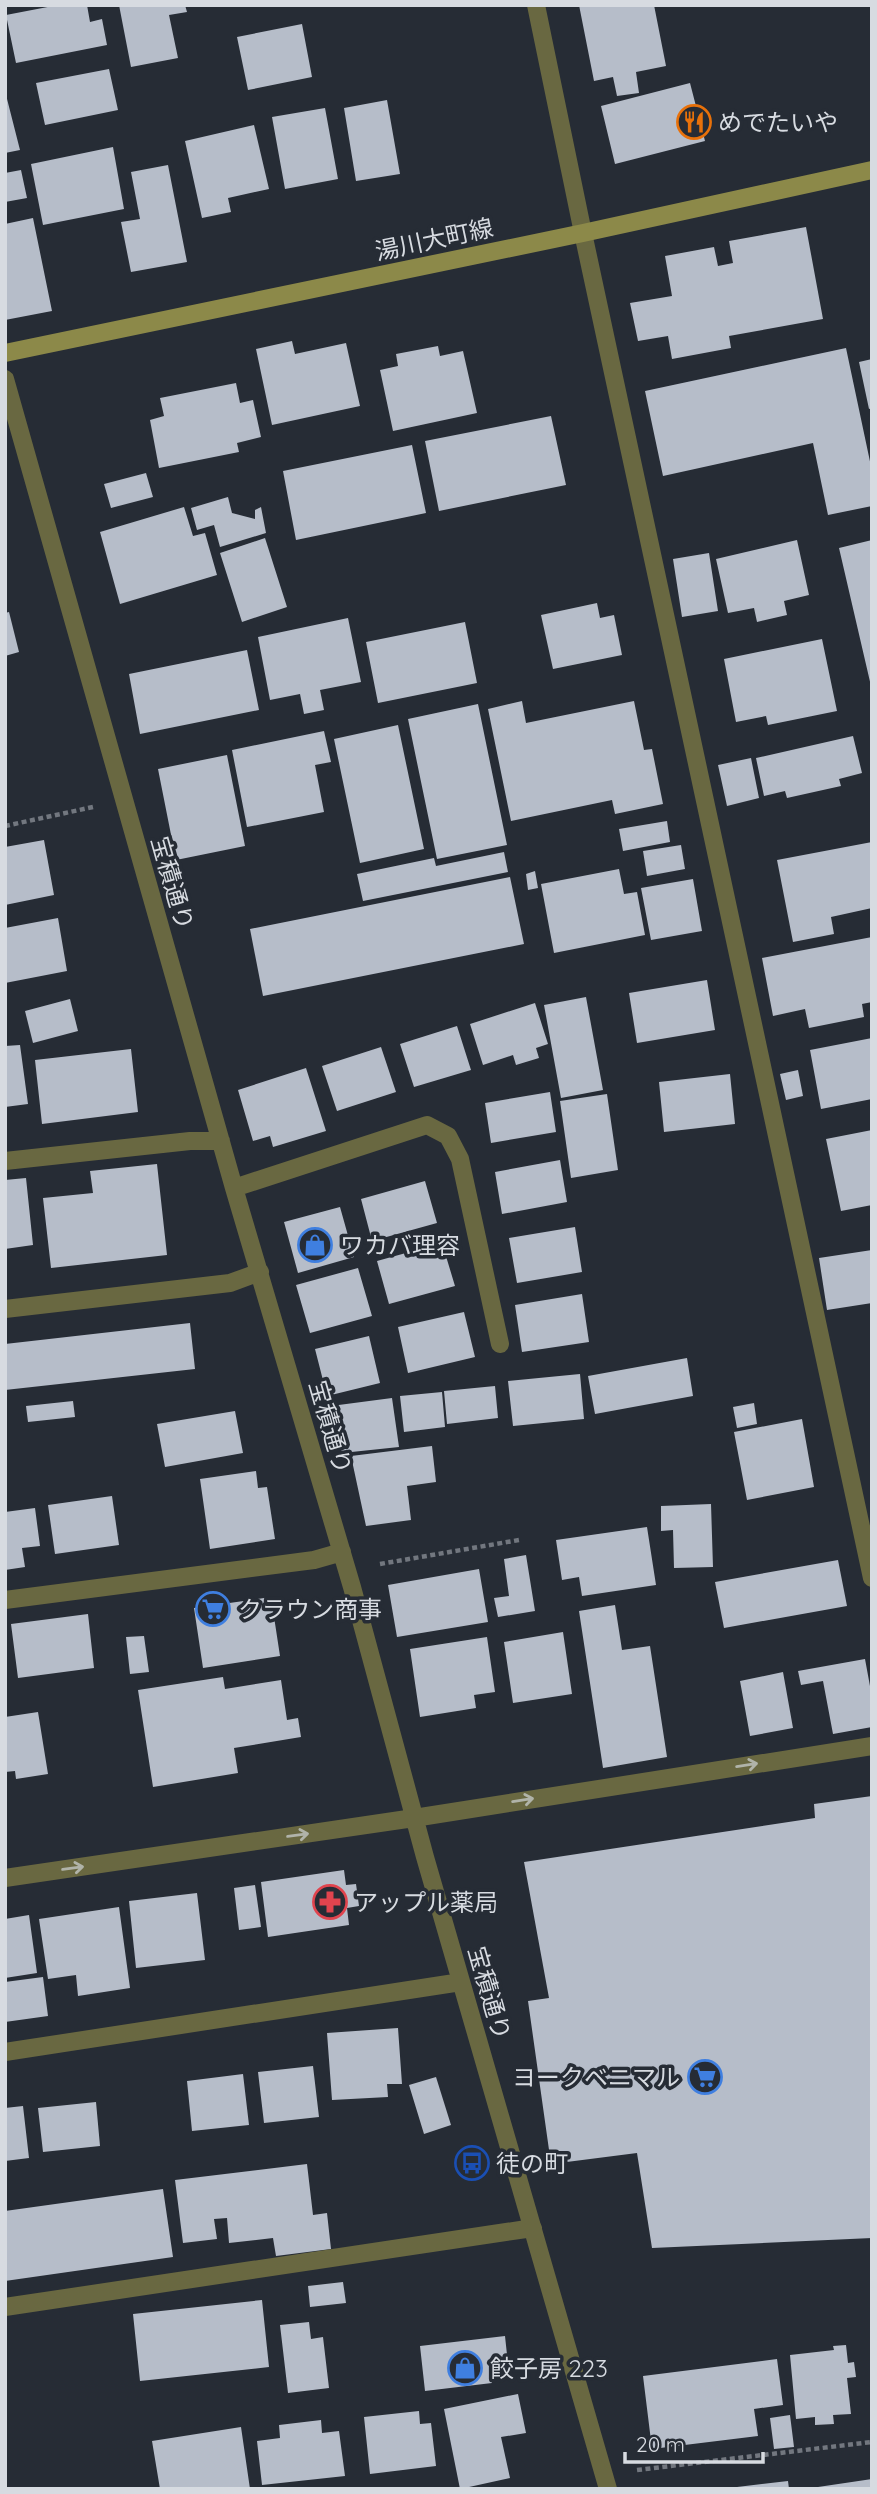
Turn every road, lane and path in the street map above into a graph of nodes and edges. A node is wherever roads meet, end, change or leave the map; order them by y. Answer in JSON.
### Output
{"nodes":[{"id":1,"x":536,"y":5,"type":"edge"},
{"id":2,"x":872,"y":170,"type":"edge"},
{"id":3,"x":583,"y":233,"type":"junction"},
{"id":4,"x":5,"y":353,"type":"edge"},
{"id":5,"x":5,"y":379,"type":"edge"},
{"id":6,"x":125,"y":804,"type":"junction"},
{"id":7,"x":5,"y":826,"type":"edge"},
{"id":8,"x":221,"y":1141,"type":"junction"},
{"id":9,"x":5,"y":1161,"type":"edge"},
{"id":10,"x":233,"y":1188,"type":"junction"},
{"id":11,"x":260,"y":1272,"type":"junction"},
{"id":12,"x":5,"y":1309,"type":"edge"},
{"id":13,"x":500,"y":1344,"type":"dead end"},
{"id":14,"x":519,"y":1541,"type":"dead end"},
{"id":15,"x":342,"y":1552,"type":"junction"},
{"id":16,"x":872,"y":1578,"type":"edge"},
{"id":17,"x":352,"y":1587,"type":"junction"},
{"id":18,"x":5,"y":1600,"type":"edge"},
{"id":19,"x":872,"y":1746,"type":"edge"},
{"id":20,"x":414,"y":1818,"type":"junction"},
{"id":21,"x":5,"y":1878,"type":"edge"},
{"id":22,"x":461,"y":1982,"type":"junction"},
{"id":23,"x":5,"y":2052,"type":"edge"},
{"id":24,"x":533,"y":2228,"type":"junction"},
{"id":25,"x":5,"y":2307,"type":"edge"},
{"id":26,"x":872,"y":2442,"type":"edge"},
{"id":27,"x":632,"y":2470,"type":"dead end"},
{"id":28,"x":608,"y":2489,"type":"edge"}],
"edges":[{"from":1,"to":3,"type":"street"},
{"from":2,"to":3,"type":"main road","name":"湯川大町線"},
{"from":3,"to":4,"type":"main road","name":"湯川大町線"},
{"from":3,"to":16,"type":"street"},
{"from":5,"to":6,"type":"street","name":"宝積通り"},
{"from":6,"to":7,"type":"path"},
{"from":6,"to":8,"type":"street","name":"宝積通り"},
{"from":8,"to":9,"type":"street"},
{"from":8,"to":10,"type":"street","name":"宝積通り"},
{"from":10,"to":11,"type":"street","name":"宝積通り"},
{"from":10,"to":13,"type":"street"},
{"from":11,"to":12,"type":"street"},
{"from":11,"to":15,"type":"street","name":"宝積通り"},
{"from":14,"to":17,"type":"path"},
{"from":15,"to":17,"type":"street","name":"宝積通り"},
{"from":15,"to":18,"type":"street"},
{"from":17,"to":20,"type":"street","name":"宝積通り"},
{"from":20,"to":19,"type":"street","one_way":true},
{"from":21,"to":20,"type":"street","one_way":true},
{"from":20,"to":22,"type":"street","name":"宝積通り"},
{"from":22,"to":23,"type":"street"},
{"from":22,"to":24,"type":"street","name":"宝積通り"},
{"from":24,"to":25,"type":"street"},
{"from":24,"to":28,"type":"street","name":"宝積通り"},
{"from":26,"to":27,"type":"path"}]}
